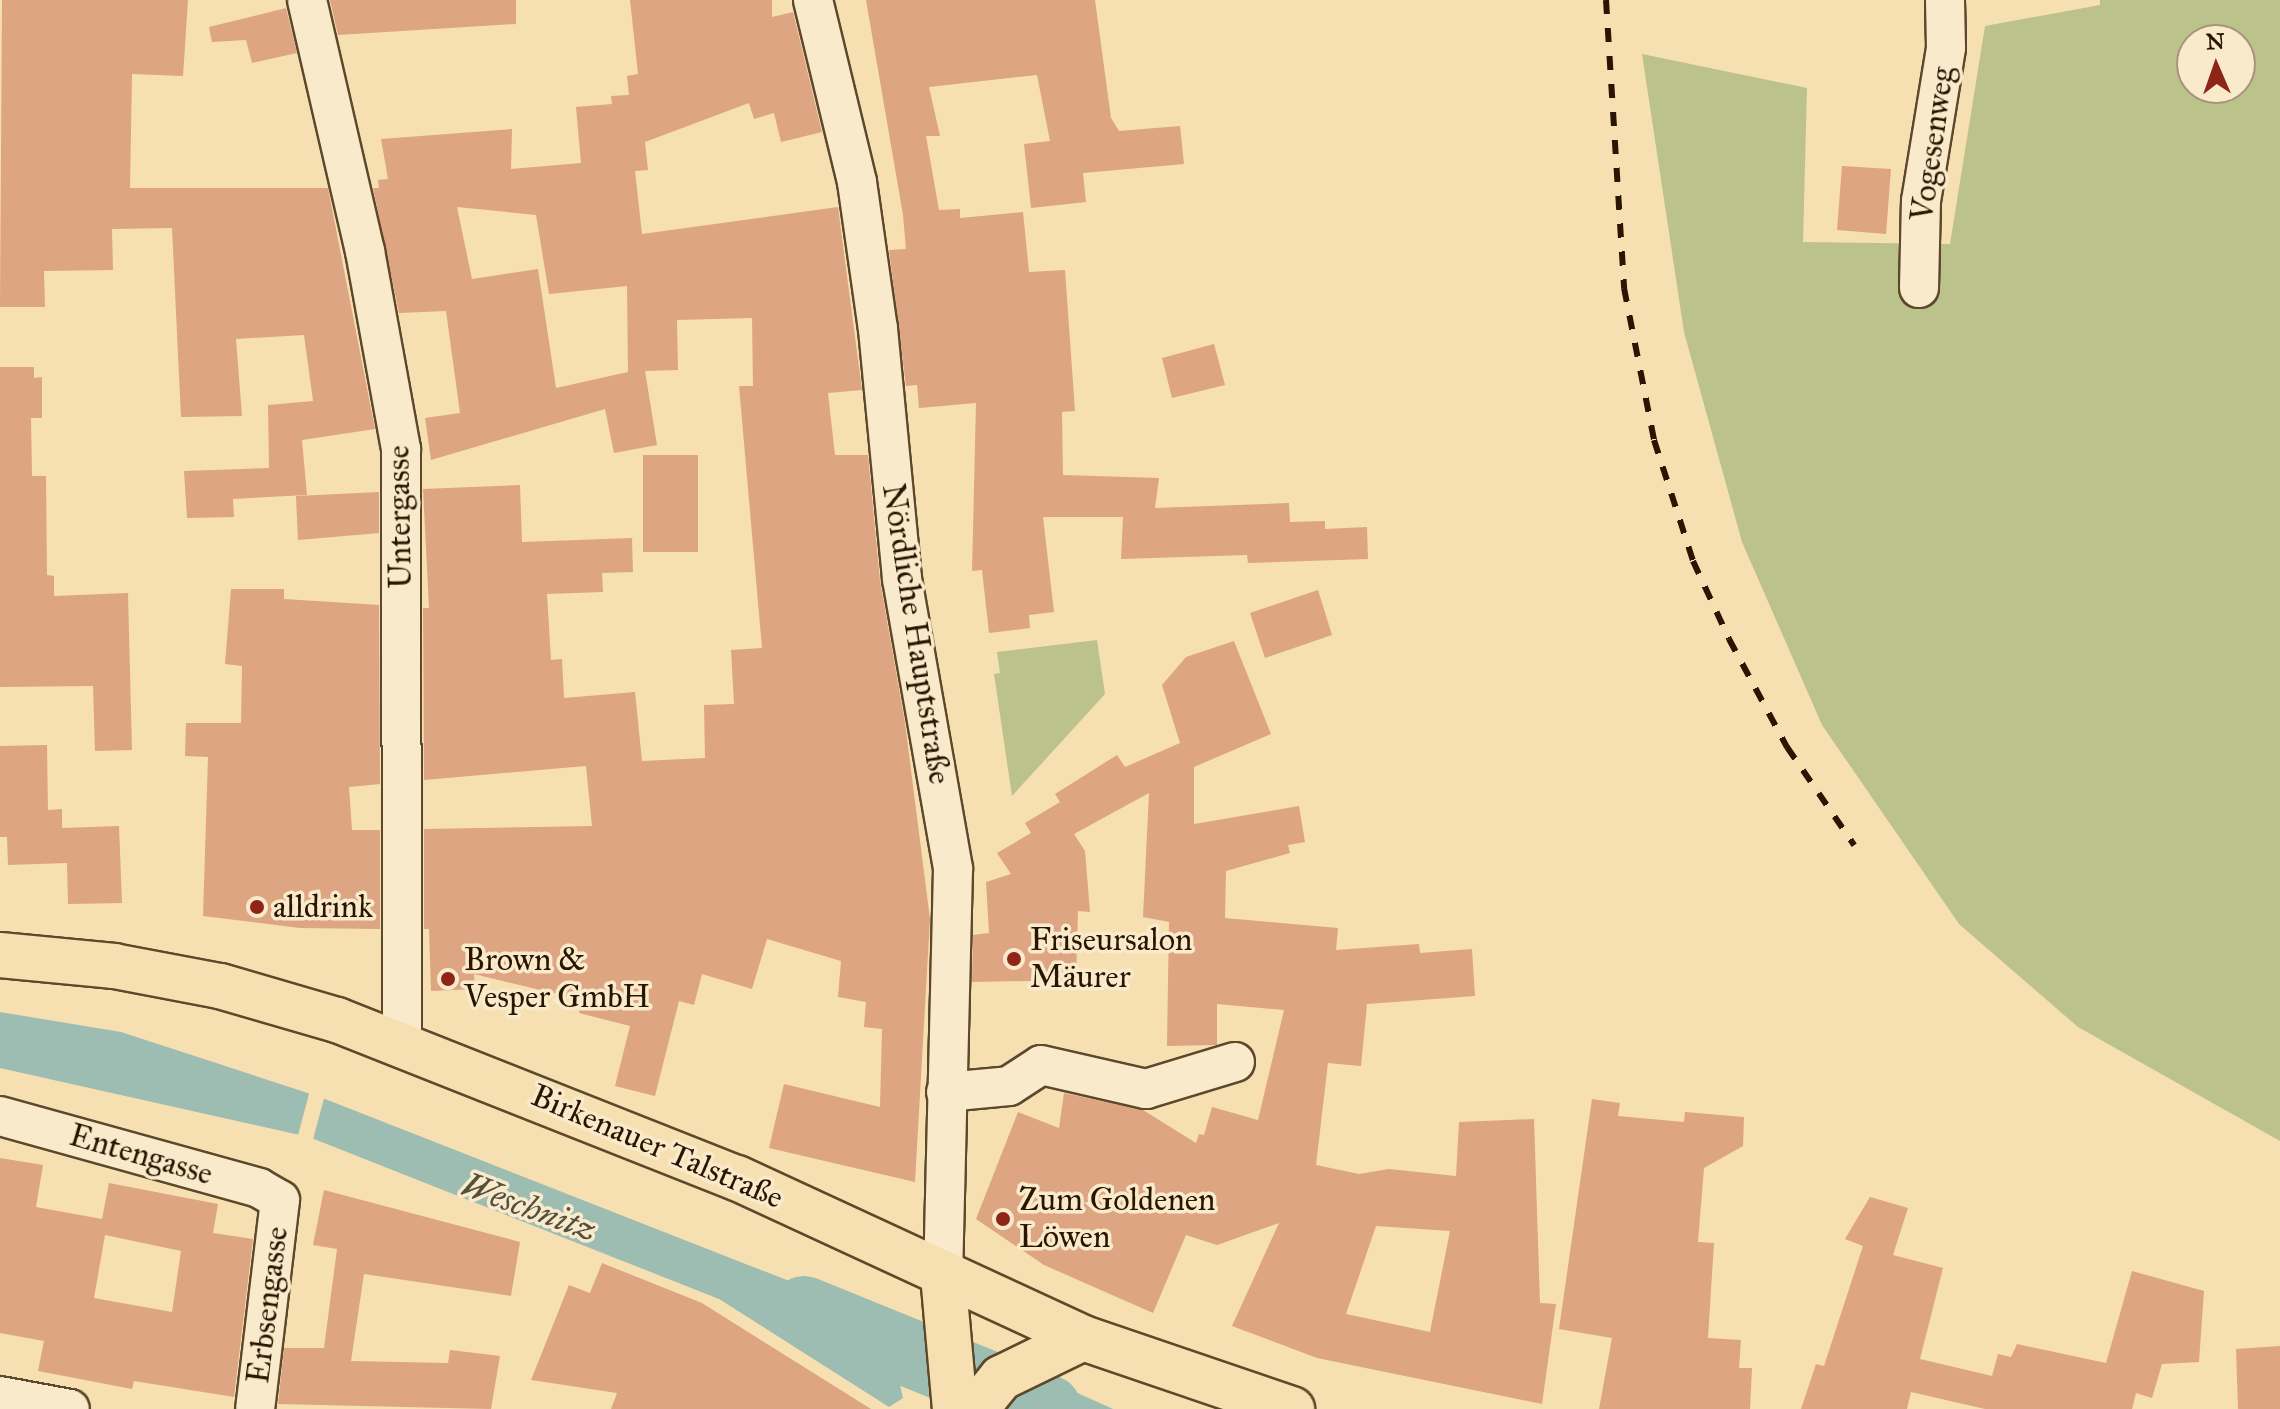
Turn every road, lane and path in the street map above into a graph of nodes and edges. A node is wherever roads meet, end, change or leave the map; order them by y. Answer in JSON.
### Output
{"nodes":[{"id":1,"x":307,"y":0,"type":"edge"},
{"id":2,"x":813,"y":0,"type":"edge"},
{"id":3,"x":1945,"y":0,"type":"edge"},
{"id":4,"x":1919,"y":288,"type":"dead end"},
{"id":5,"x":0,"y":955,"type":"edge"},
{"id":6,"x":402,"y":1044,"type":"junction"},
{"id":7,"x":1235,"y":1062,"type":"dead end"},
{"id":8,"x":946,"y":1092,"type":"junction"},
{"id":9,"x":0,"y":1116,"type":"edge"},
{"id":10,"x":280,"y":1200,"type":"joint"},
{"id":11,"x":943,"y":1286,"type":"junction"},
{"id":12,"x":1068,"y":1344,"type":"junction"},
{"id":13,"x":0,"y":1396,"type":"edge"},
{"id":14,"x":70,"y":1409,"type":"edge"},
{"id":15,"x":255,"y":1409,"type":"edge"},
{"id":16,"x":955,"y":1409,"type":"edge"},
{"id":17,"x":976,"y":1409,"type":"edge"},
{"id":18,"x":1292,"y":1409,"type":"edge"}],
"edges":[{"from":1,"to":6,"type":"street","name":"Untergasse"},
{"from":2,"to":8,"type":"street","name":"Nördliche Hauptstraße"},
{"from":3,"to":4,"type":"street","name":"Vogesenweg"},
{"from":5,"to":6,"type":"main road","name":"Birkenauer Talstraße"},
{"from":6,"to":11,"type":"main road","name":"Birkenauer Talstraße"},
{"from":7,"to":8,"type":"street"},
{"from":8,"to":11,"type":"street","name":"Nördliche Hauptstraße"},
{"from":9,"to":10,"type":"street","name":"Entengasse"},
{"from":10,"to":15,"type":"street","name":"Erbsengasse"},
{"from":11,"to":12,"type":"main road","name":"Birkenauer Talstraße"},
{"from":11,"to":16,"type":"main road"},
{"from":12,"to":17,"type":"main road"},
{"from":12,"to":18,"type":"main road","name":"Birkenauer Talstraße"},
{"from":13,"to":14,"type":"street"}]}
